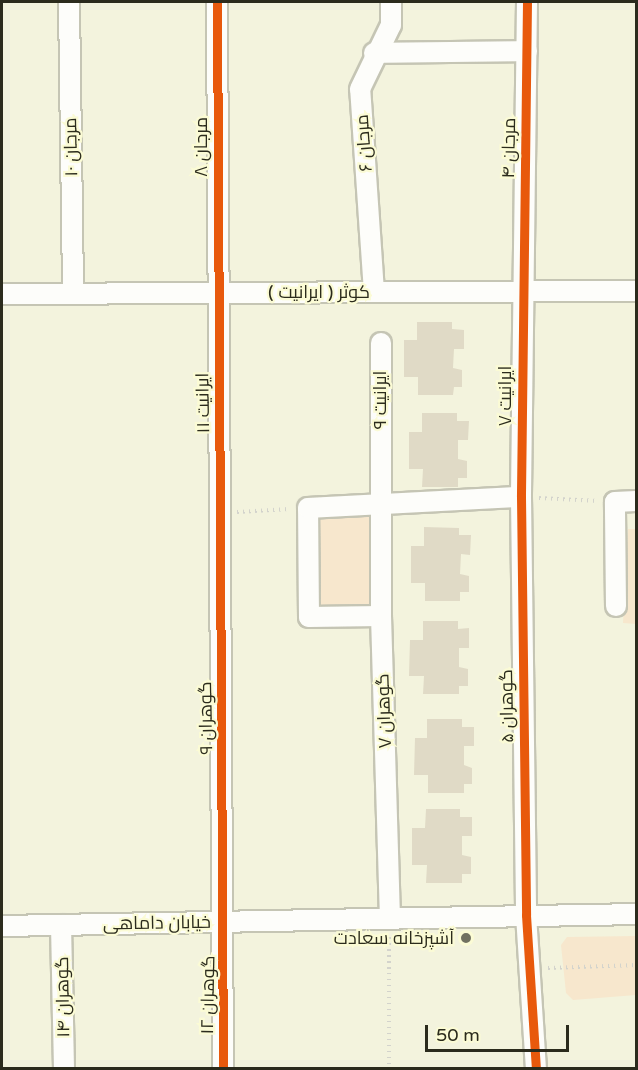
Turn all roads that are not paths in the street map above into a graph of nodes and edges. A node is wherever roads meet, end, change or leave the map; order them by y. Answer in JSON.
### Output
{"nodes":[{"id":1,"x":69,"y":2,"type":"edge"},
{"id":2,"x":217,"y":2,"type":"edge"},
{"id":3,"x":391,"y":2,"type":"edge"},
{"id":4,"x":526,"y":2,"type":"edge"},
{"id":5,"x":527,"y":51,"type":"junction"},
{"id":6,"x":374,"y":53,"type":"junction"},
{"id":7,"x":636,"y":291,"type":"edge"},
{"id":8,"x":219,"y":292,"type":"junction"},
{"id":9,"x":374,"y":292,"type":"junction"},
{"id":10,"x":73,"y":293,"type":"junction"},
{"id":11,"x":2,"y":294,"type":"edge"},
{"id":12,"x":522,"y":295,"type":"junction"},
{"id":13,"x":381,"y":342,"type":"dead end"},
{"id":14,"x":521,"y":497,"type":"junction"},
{"id":15,"x":636,"y":501,"type":"edge"},
{"id":16,"x":380,"y":507,"type":"junction"},
{"id":17,"x":221,"y":513,"type":"joint"},
{"id":18,"x":616,"y":606,"type":"dead end"},
{"id":19,"x":381,"y":616,"type":"junction"},
{"id":20,"x":636,"y":914,"type":"edge"},
{"id":21,"x":390,"y":915,"type":"junction"},
{"id":22,"x":526,"y":915,"type":"junction"},
{"id":23,"x":225,"y":922,"type":"junction"},
{"id":24,"x":61,"y":925,"type":"junction"},
{"id":25,"x":2,"y":926,"type":"edge"},
{"id":26,"x":64,"y":1068,"type":"edge"},
{"id":27,"x":224,"y":1068,"type":"edge"},
{"id":28,"x":536,"y":1068,"type":"edge"}],
"edges":[{"from":1,"to":10,"type":"street","name":"مرجان ۱۰"},
{"from":2,"to":8,"type":"street","name":"مرجان ۸"},
{"from":3,"to":6,"type":"street","name":"مرجان ۶"},
{"from":4,"to":5,"type":"street","name":"مرجان ۴"},
{"from":5,"to":6,"type":"street"},
{"from":5,"to":12,"type":"street","name":"مرجان ۴"},
{"from":6,"to":9,"type":"street","name":"مرجان ۶"},
{"from":7,"to":12,"type":"street","name":"کوثر ( ایرانیت )"},
{"from":8,"to":9,"type":"street","name":"کوثر ( ایرانیت )"},
{"from":8,"to":10,"type":"street","name":"کوثر ( ایرانیت )"},
{"from":8,"to":17,"type":"street","name":"ایرانیت ۱۱"},
{"from":9,"to":12,"type":"street","name":"کوثر ( ایرانیت )"},
{"from":10,"to":11,"type":"street","name":"کوثر ( ایرانیت )"},
{"from":12,"to":14,"type":"street","name":"ایرانیت ۷"},
{"from":13,"to":16,"type":"street","name":"ایرانیت ۹"},
{"from":14,"to":16,"type":"street"},
{"from":14,"to":22,"type":"street","name":"گوهران ۵"},
{"from":15,"to":18,"type":"street"},
{"from":16,"to":19,"type":"street","name":"گوهران ۷"},
{"from":16,"to":19,"type":"street"},
{"from":17,"to":23,"type":"street","name":"گوهران ۹"},
{"from":19,"to":21,"type":"street","name":"گوهران ۷"},
{"from":20,"to":22,"type":"street","name":"خیابان داماهی"},
{"from":21,"to":22,"type":"street","name":"خیابان داماهی"},
{"from":21,"to":23,"type":"street","name":"خیابان داماهی"},
{"from":22,"to":28,"type":"street","name":"گوهران ۵"},
{"from":23,"to":24,"type":"street","name":"خیابان داماهی"},
{"from":23,"to":27,"type":"street","name":"گوهران ۱۲"},
{"from":24,"to":25,"type":"street","name":"خیابان داماهی"},
{"from":24,"to":26,"type":"street","name":"گوهران ۱۴"}]}
